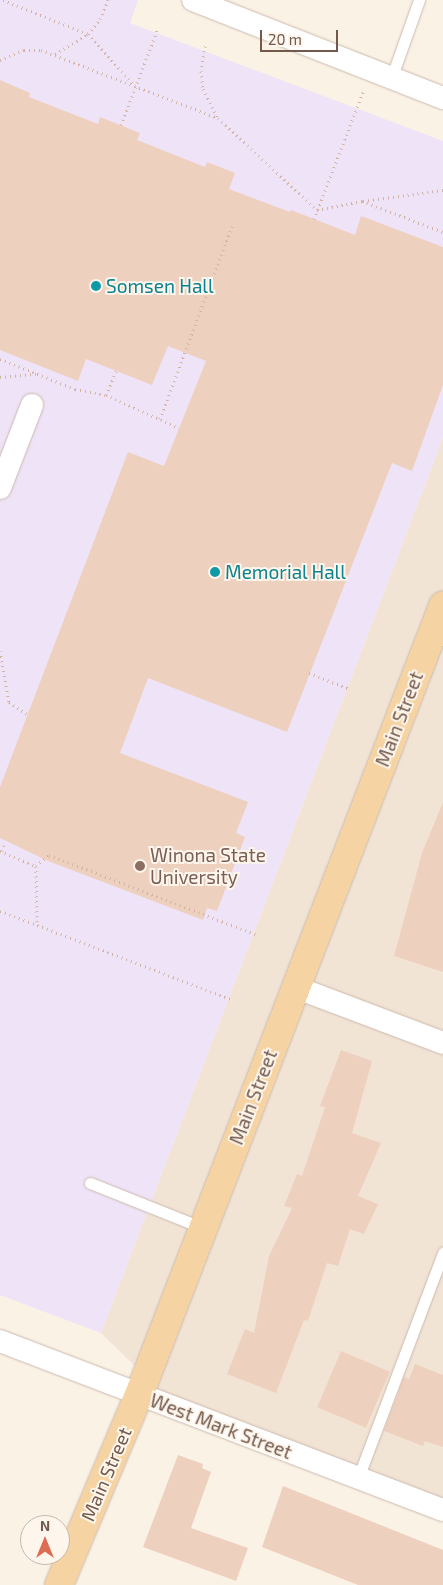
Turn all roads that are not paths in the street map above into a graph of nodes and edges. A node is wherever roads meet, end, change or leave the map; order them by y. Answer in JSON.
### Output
{"nodes":[{"id":1,"x":193,"y":0,"type":"edge"},
{"id":2,"x":420,"y":0,"type":"edge"},
{"id":3,"x":390,"y":79,"type":"junction"},
{"id":4,"x":443,"y":98,"type":"edge"},
{"id":5,"x":32,"y":405,"type":"dead end"},
{"id":6,"x":0,"y":488,"type":"edge"},
{"id":7,"x":443,"y":606,"type":"edge"},
{"id":8,"x":295,"y":987,"type":"junction"},
{"id":9,"x":443,"y":1043,"type":"edge"},
{"id":10,"x":90,"y":1183,"type":"dead end"},
{"id":11,"x":203,"y":1228,"type":"junction"},
{"id":12,"x":443,"y":1253,"type":"edge"},
{"id":13,"x":0,"y":1341,"type":"edge"},
{"id":14,"x":139,"y":1395,"type":"junction"},
{"id":15,"x":358,"y":1478,"type":"junction"},
{"id":16,"x":443,"y":1510,"type":"edge"},
{"id":17,"x":59,"y":1585,"type":"edge"}],
"edges":[{"from":1,"to":3,"type":"street"},
{"from":2,"to":3,"type":"lane"},
{"from":3,"to":4,"type":"street"},
{"from":5,"to":6,"type":"street"},
{"from":7,"to":8,"type":"main road","name":"Main Street"},
{"from":8,"to":9,"type":"street"},
{"from":8,"to":11,"type":"main road","name":"Main Street"},
{"from":10,"to":11,"type":"lane"},
{"from":11,"to":14,"type":"main road","name":"Main Street"},
{"from":12,"to":15,"type":"lane"},
{"from":13,"to":14,"type":"street","name":"West Mark Street"},
{"from":14,"to":15,"type":"street","name":"West Mark Street"},
{"from":14,"to":17,"type":"main road","name":"Main Street"},
{"from":15,"to":16,"type":"street","name":"West Mark Street"}]}
